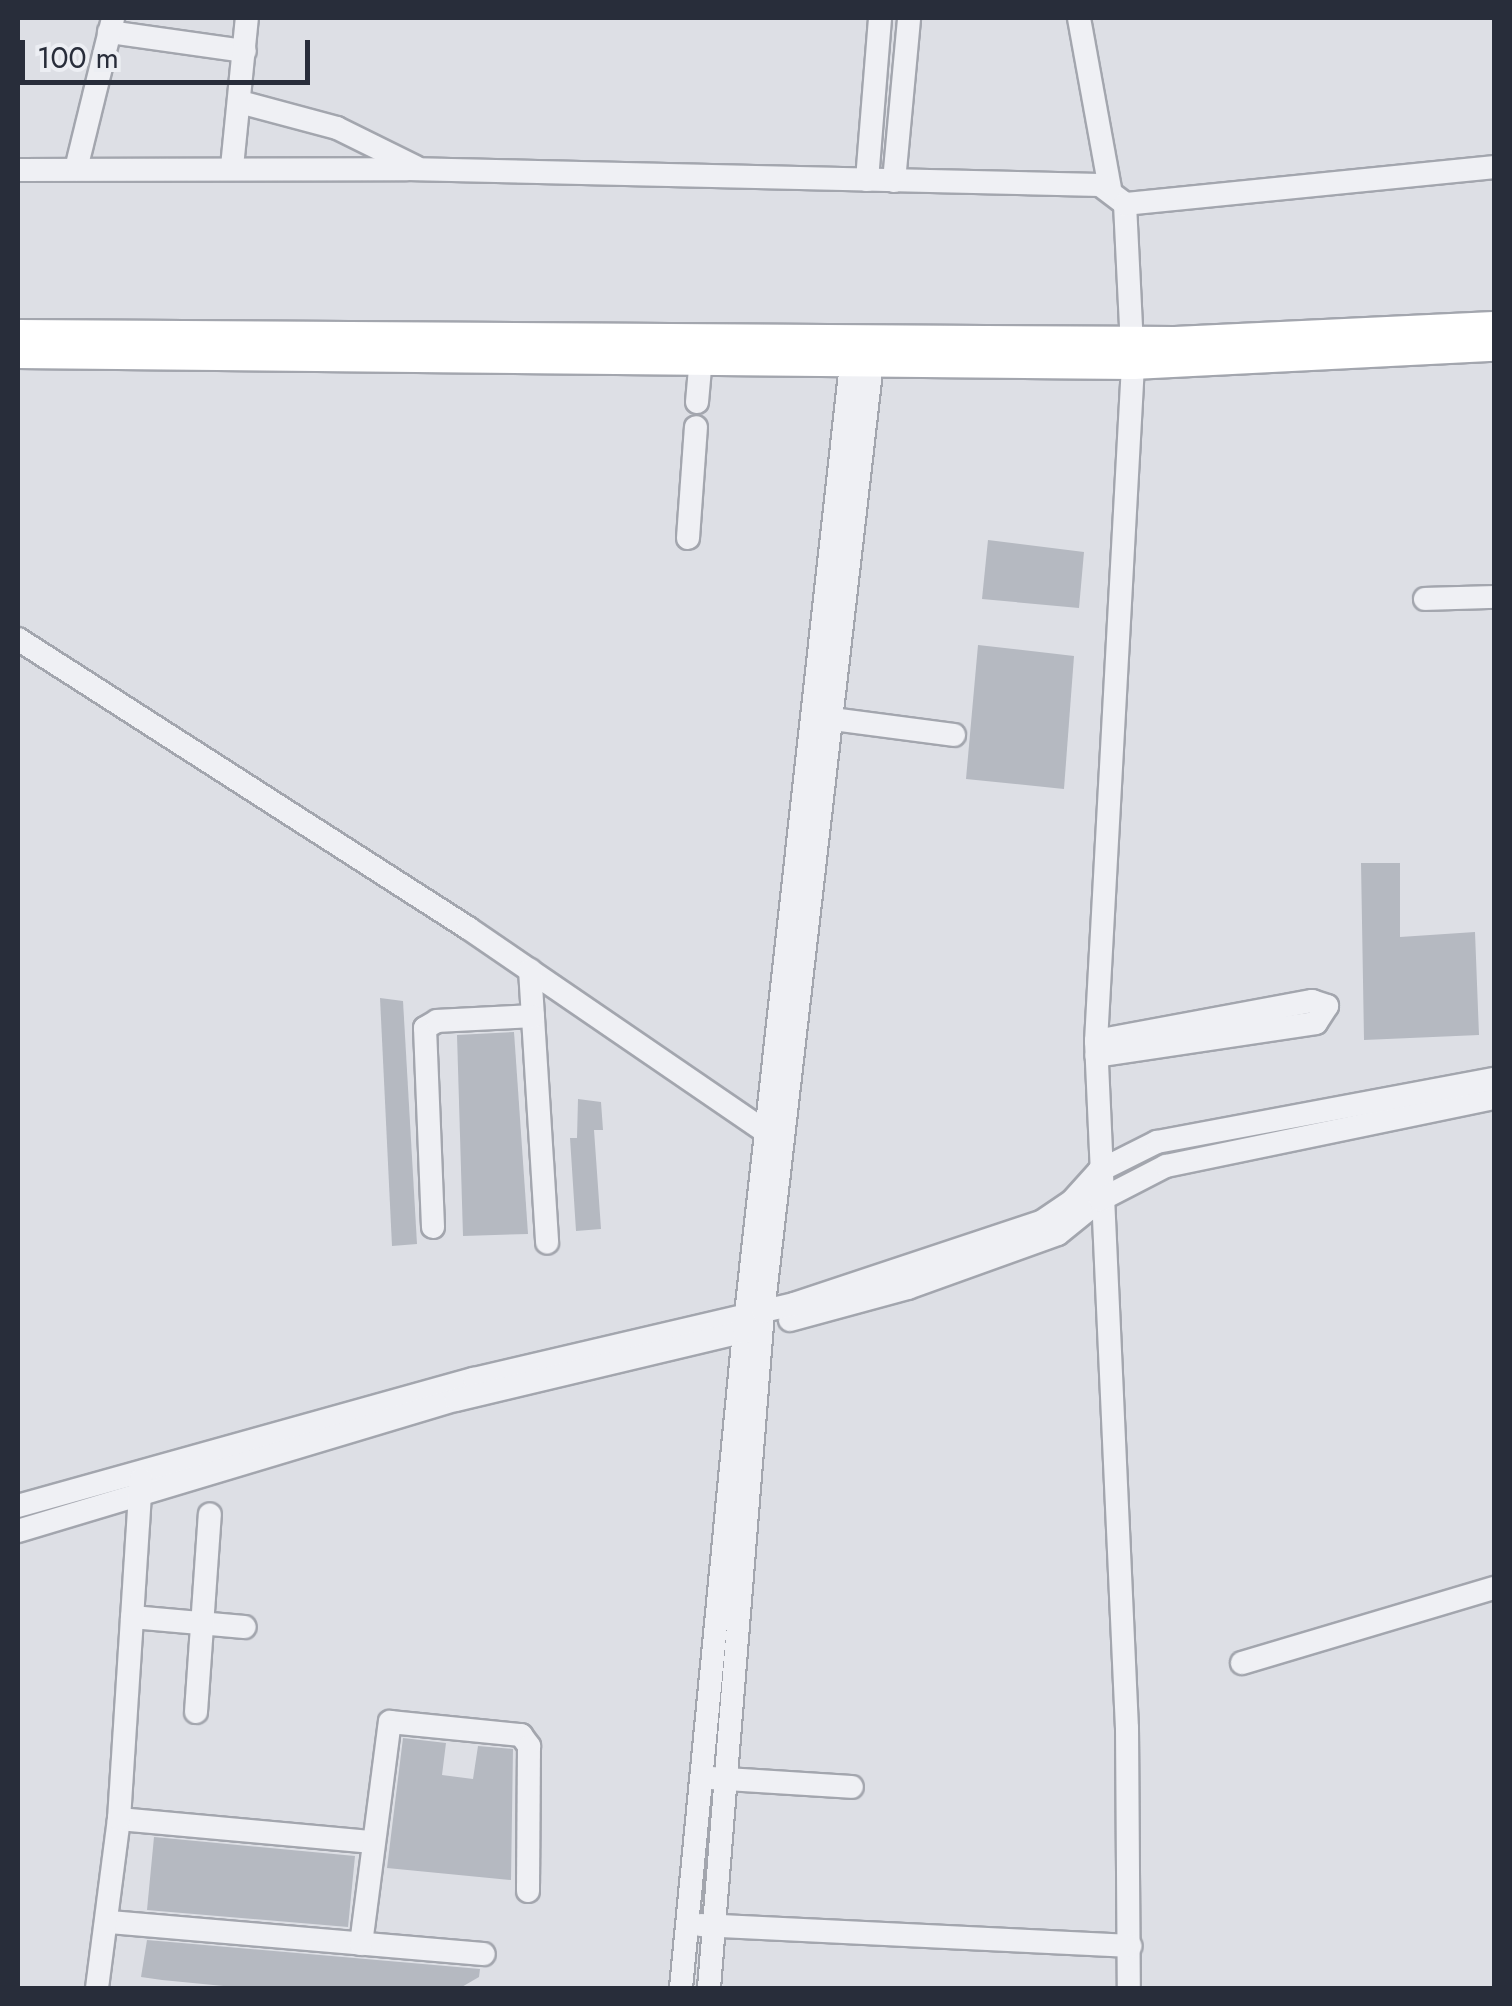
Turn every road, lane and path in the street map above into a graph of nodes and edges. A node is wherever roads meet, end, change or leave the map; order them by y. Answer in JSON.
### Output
{"nodes":[{"id":1,"x":246,"y":18,"type":"edge"},
{"id":2,"x":880,"y":18,"type":"edge"},
{"id":3,"x":909,"y":18,"type":"edge"},
{"id":4,"x":1079,"y":18,"type":"edge"},
{"id":5,"x":111,"y":25,"type":"edge"},
{"id":6,"x":245,"y":51,"type":"junction"},
{"id":7,"x":240,"y":102,"type":"junction"},
{"id":8,"x":1494,"y":166,"type":"edge"},
{"id":9,"x":232,"y":167,"type":"junction"},
{"id":10,"x":76,"y":169,"type":"junction"},
{"id":11,"x":18,"y":170,"type":"edge"},
{"id":12,"x":424,"y":170,"type":"junction"},
{"id":13,"x":866,"y":180,"type":"junction"},
{"id":14,"x":894,"y":181,"type":"junction"},
{"id":15,"x":1117,"y":196,"type":"junction"},
{"id":16,"x":1494,"y":326,"type":"edge"},
{"id":17,"x":18,"y":334,"type":"edge"},
{"id":18,"x":1494,"y":347,"type":"edge"},
{"id":19,"x":863,"y":348,"type":"junction"},
{"id":20,"x":1133,"y":352,"type":"junction"},
{"id":21,"x":18,"y":354,"type":"edge"},
{"id":22,"x":700,"y":358,"type":"junction"},
{"id":23,"x":698,"y":402,"type":"dead end"},
{"id":24,"x":696,"y":426,"type":"dead end"},
{"id":25,"x":688,"y":538,"type":"dead end"},
{"id":26,"x":1494,"y":596,"type":"edge"},
{"id":27,"x":1425,"y":599,"type":"dead end"},
{"id":28,"x":18,"y":639,"type":"edge"},
{"id":29,"x":834,"y":720,"type":"junction"},
{"id":30,"x":954,"y":735,"type":"dead end"},
{"id":31,"x":530,"y":970,"type":"junction"},
{"id":32,"x":533,"y":1016,"type":"junction"},
{"id":33,"x":1096,"y":1048,"type":"junction"},
{"id":34,"x":1494,"y":1079,"type":"edge"},
{"id":35,"x":1494,"y":1098,"type":"edge"},
{"id":36,"x":774,"y":1138,"type":"junction"},
{"id":37,"x":1099,"y":1171,"type":"junction"},
{"id":38,"x":1100,"y":1200,"type":"junction"},
{"id":39,"x":434,"y":1228,"type":"dead end"},
{"id":40,"x":547,"y":1242,"type":"dead end"},
{"id":41,"x":754,"y":1322,"type":"junction"},
{"id":42,"x":141,"y":1483,"type":"junction"},
{"id":43,"x":18,"y":1506,"type":"edge"},
{"id":44,"x":210,"y":1514,"type":"dead end"},
{"id":45,"x":18,"y":1531,"type":"edge"},
{"id":46,"x":1494,"y":1588,"type":"edge"},
{"id":47,"x":132,"y":1617,"type":"junction"},
{"id":48,"x":202,"y":1624,"type":"junction"},
{"id":49,"x":246,"y":1627,"type":"dead end"},
{"id":50,"x":1242,"y":1663,"type":"dead end"},
{"id":51,"x":196,"y":1712,"type":"dead end"},
{"id":52,"x":702,"y":1778,"type":"junction"},
{"id":53,"x":726,"y":1780,"type":"junction"},
{"id":54,"x":852,"y":1787,"type":"dead end"},
{"id":55,"x":119,"y":1819,"type":"junction"},
{"id":56,"x":370,"y":1842,"type":"junction"},
{"id":57,"x":528,"y":1891,"type":"dead end"},
{"id":58,"x":110,"y":1922,"type":"junction"},
{"id":59,"x":687,"y":1925,"type":"junction"},
{"id":60,"x":714,"y":1926,"type":"junction"},
{"id":61,"x":360,"y":1944,"type":"junction"},
{"id":62,"x":1130,"y":1946,"type":"junction"},
{"id":63,"x":484,"y":1954,"type":"dead end"},
{"id":64,"x":97,"y":1988,"type":"edge"},
{"id":65,"x":681,"y":1988,"type":"edge"},
{"id":66,"x":708,"y":1988,"type":"edge"},
{"id":67,"x":1129,"y":1988,"type":"edge"}],
"edges":[{"from":1,"to":6,"type":"street"},
{"from":2,"to":13,"type":"street"},
{"from":3,"to":14,"type":"street"},
{"from":4,"to":15,"type":"street"},
{"from":5,"to":6,"type":"street"},
{"from":5,"to":10,"type":"street"},
{"from":6,"to":7,"type":"street"},
{"from":7,"to":9,"type":"street"},
{"from":7,"to":12,"type":"street"},
{"from":8,"to":15,"type":"street"},
{"from":9,"to":10,"type":"street"},
{"from":9,"to":12,"type":"street"},
{"from":10,"to":11,"type":"street"},
{"from":12,"to":13,"type":"street"},
{"from":13,"to":14,"type":"street"},
{"from":14,"to":15,"type":"street"},
{"from":15,"to":20,"type":"street"},
{"from":16,"to":20,"type":"main road"},
{"from":17,"to":19,"type":"main road"},
{"from":18,"to":20,"type":"main road"},
{"from":19,"to":20,"type":"main road"},
{"from":19,"to":22,"type":"main road"},
{"from":19,"to":29,"type":"street"},
{"from":19,"to":36,"type":"street"},
{"from":20,"to":33,"type":"street"},
{"from":21,"to":22,"type":"main road"},
{"from":22,"to":23,"type":"street"},
{"from":24,"to":25,"type":"street"},
{"from":26,"to":27,"type":"street"},
{"from":28,"to":31,"type":"street"},
{"from":29,"to":30,"type":"street"},
{"from":29,"to":36,"type":"street"},
{"from":31,"to":32,"type":"street"},
{"from":31,"to":36,"type":"street"},
{"from":32,"to":39,"type":"street"},
{"from":32,"to":40,"type":"street"},
{"from":33,"to":33,"type":"street"},
{"from":33,"to":37,"type":"street"},
{"from":34,"to":37,"type":"street"},
{"from":35,"to":38,"type":"street"},
{"from":36,"to":41,"type":"street"},
{"from":37,"to":38,"type":"street"},
{"from":37,"to":41,"type":"street"},
{"from":38,"to":41,"type":"street"},
{"from":38,"to":62,"type":"street"},
{"from":41,"to":42,"type":"street"},
{"from":41,"to":52,"type":"street"},
{"from":41,"to":53,"type":"street"},
{"from":42,"to":43,"type":"street"},
{"from":42,"to":45,"type":"street"},
{"from":42,"to":47,"type":"street"},
{"from":44,"to":48,"type":"street"},
{"from":46,"to":50,"type":"street"},
{"from":47,"to":48,"type":"street"},
{"from":47,"to":55,"type":"street"},
{"from":48,"to":49,"type":"street"},
{"from":48,"to":51,"type":"street"},
{"from":52,"to":53,"type":"street"},
{"from":52,"to":59,"type":"street"},
{"from":53,"to":54,"type":"street"},
{"from":53,"to":60,"type":"street"},
{"from":55,"to":56,"type":"street"},
{"from":55,"to":58,"type":"street"},
{"from":56,"to":57,"type":"street"},
{"from":56,"to":61,"type":"street"},
{"from":58,"to":61,"type":"street"},
{"from":58,"to":64,"type":"street"},
{"from":59,"to":60,"type":"street"},
{"from":59,"to":65,"type":"street"},
{"from":60,"to":62,"type":"street"},
{"from":60,"to":66,"type":"street"},
{"from":61,"to":63,"type":"street"},
{"from":62,"to":67,"type":"street"}]}
